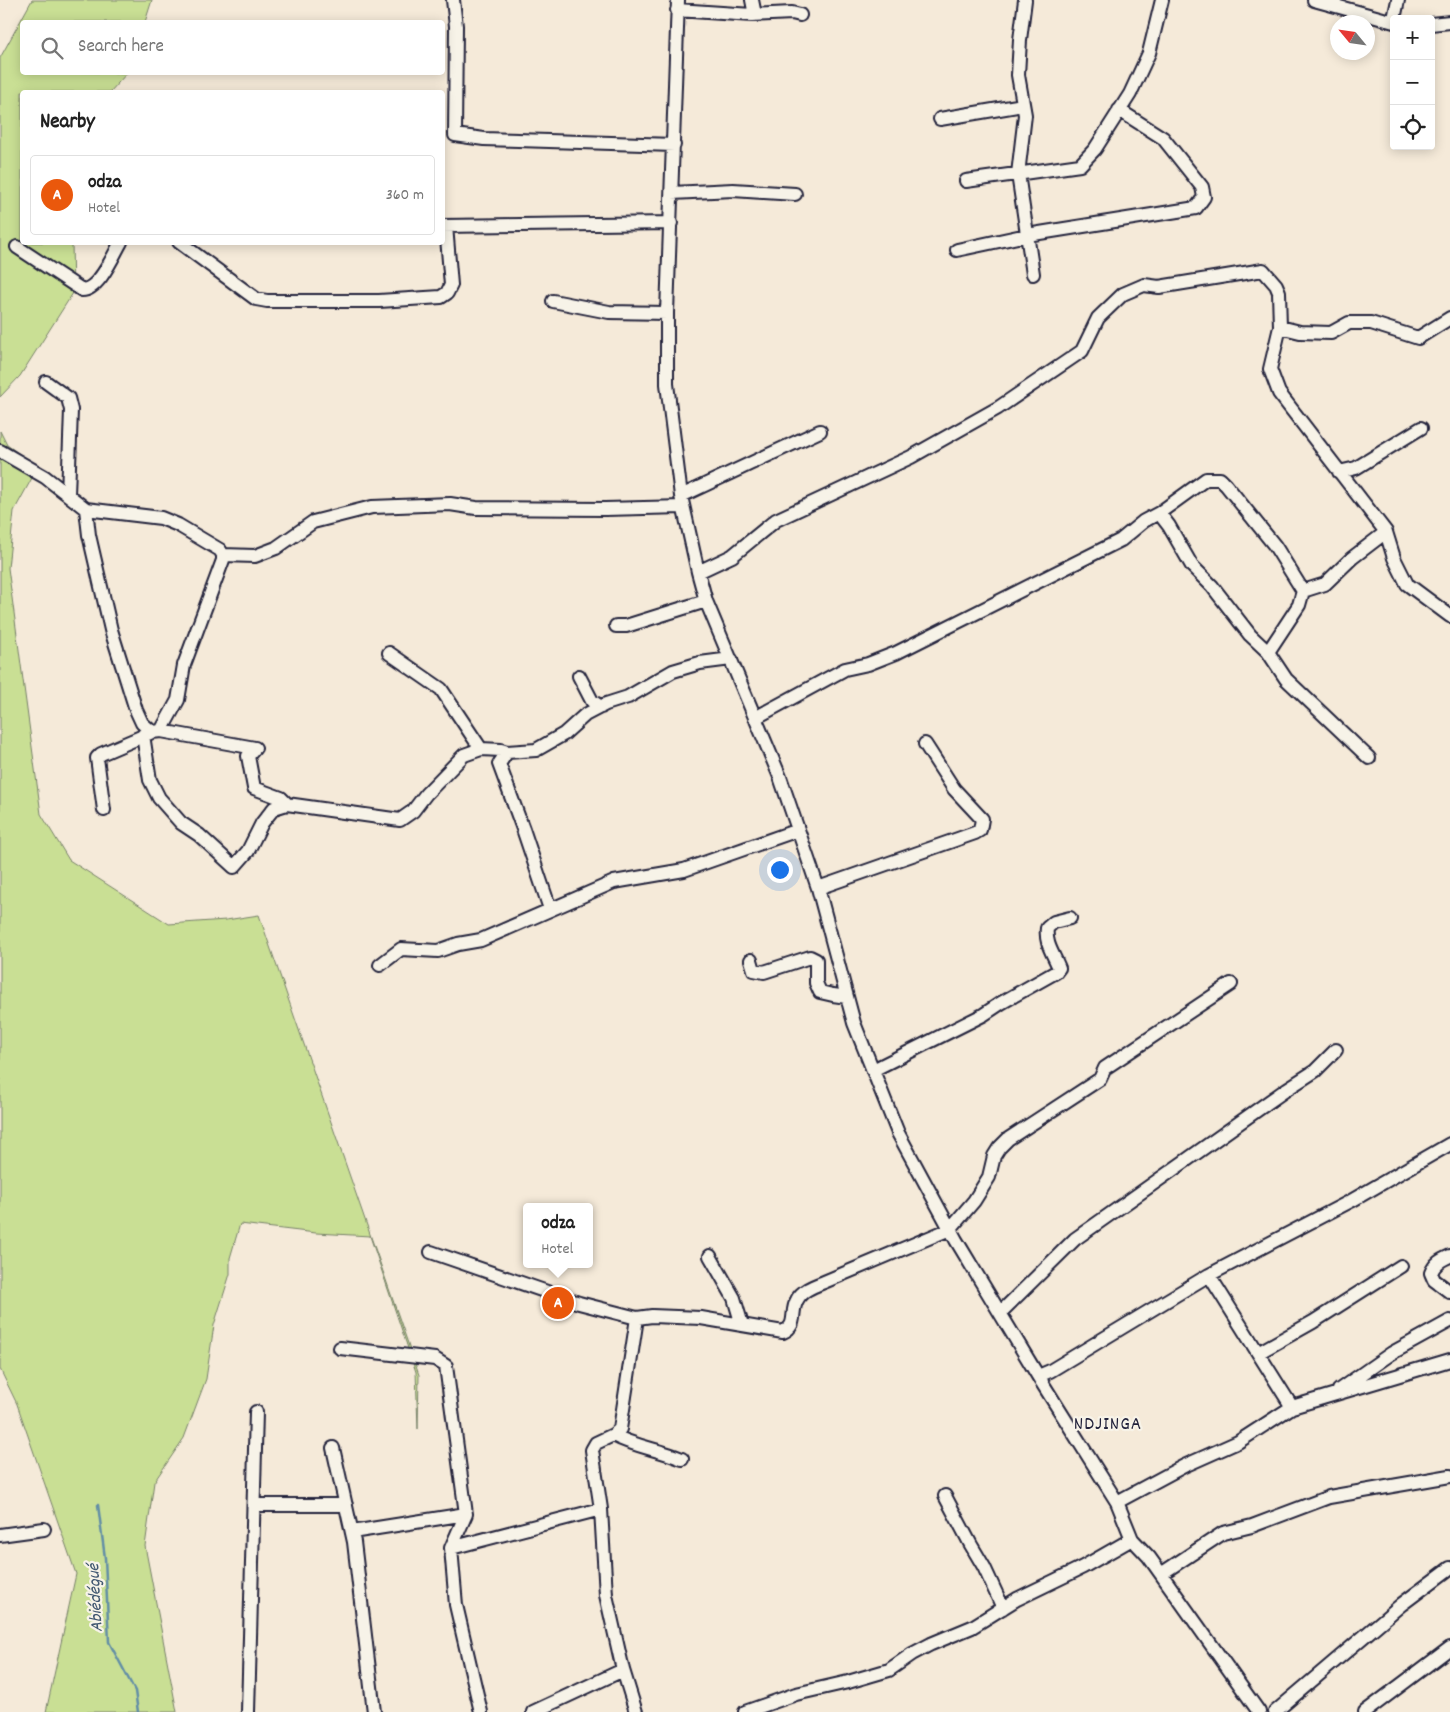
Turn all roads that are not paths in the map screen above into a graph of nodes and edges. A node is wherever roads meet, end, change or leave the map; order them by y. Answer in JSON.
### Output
{"nodes":[{"id":1,"x":453,"y":0,"type":"edge"},
{"id":2,"x":752,"y":0,"type":"edge"},
{"id":3,"x":1025,"y":0,"type":"edge"},
{"id":4,"x":1162,"y":0,"type":"edge"},
{"id":5,"x":1314,"y":0,"type":"edge"},
{"id":6,"x":1398,"y":0,"type":"edge"},
{"id":7,"x":677,"y":5,"type":"edge"},
{"id":8,"x":755,"y":14,"type":"junction"},
{"id":9,"x":800,"y":15,"type":"dead end"},
{"id":10,"x":1395,"y":15,"type":"edge"},
{"id":11,"x":1390,"y":19,"type":"edge"},
{"id":12,"x":1450,"y":22,"type":"edge"},
{"id":13,"x":1435,"y":24,"type":"edge"},
{"id":14,"x":1023,"y":105,"type":"junction"},
{"id":15,"x":1119,"y":110,"type":"junction"},
{"id":16,"x":940,"y":119,"type":"dead end"},
{"id":17,"x":674,"y":145,"type":"junction"},
{"id":18,"x":1018,"y":174,"type":"junction"},
{"id":19,"x":966,"y":181,"type":"dead end"},
{"id":20,"x":672,"y":194,"type":"junction"},
{"id":21,"x":795,"y":194,"type":"dead end"},
{"id":22,"x":671,"y":223,"type":"junction"},
{"id":23,"x":445,"y":226,"type":"edge"},
{"id":24,"x":445,"y":234,"type":"edge"},
{"id":25,"x":1027,"y":236,"type":"junction"},
{"id":26,"x":120,"y":245,"type":"edge"},
{"id":27,"x":182,"y":245,"type":"edge"},
{"id":28,"x":18,"y":247,"type":"dead end"},
{"id":29,"x":958,"y":250,"type":"dead end"},
{"id":30,"x":1033,"y":274,"type":"dead end"},
{"id":31,"x":553,"y":301,"type":"dead end"},
{"id":32,"x":667,"y":313,"type":"junction"},
{"id":33,"x":1450,"y":318,"type":"edge"},
{"id":34,"x":1280,"y":327,"type":"junction"},
{"id":35,"x":46,"y":382,"type":"dead end"},
{"id":36,"x":1421,"y":428,"type":"dead end"},
{"id":37,"x":820,"y":431,"type":"dead end"},
{"id":38,"x":0,"y":452,"type":"edge"},
{"id":39,"x":1339,"y":472,"type":"junction"},
{"id":40,"x":68,"y":495,"type":"junction"},
{"id":41,"x":682,"y":502,"type":"junction"},
{"id":42,"x":86,"y":508,"type":"junction"},
{"id":43,"x":1159,"y":513,"type":"junction"},
{"id":44,"x":1386,"y":532,"type":"junction"},
{"id":45,"x":223,"y":555,"type":"junction"},
{"id":46,"x":698,"y":572,"type":"junction"},
{"id":47,"x":1303,"y":592,"type":"junction"},
{"id":48,"x":706,"y":601,"type":"junction"},
{"id":49,"x":1450,"y":616,"type":"edge"},
{"id":50,"x":616,"y":626,"type":"dead end"},
{"id":51,"x":1268,"y":652,"type":"junction"},
{"id":52,"x":390,"y":653,"type":"dead end"},
{"id":53,"x":731,"y":659,"type":"junction"},
{"id":54,"x":579,"y":676,"type":"dead end"},
{"id":55,"x":600,"y":707,"type":"junction"},
{"id":56,"x":755,"y":718,"type":"junction"},
{"id":57,"x":152,"y":733,"type":"junction"},
{"id":58,"x":925,"y":744,"type":"dead end"},
{"id":59,"x":481,"y":749,"type":"junction"},
{"id":60,"x":507,"y":752,"type":"junction"},
{"id":61,"x":1369,"y":758,"type":"dead end"},
{"id":62,"x":287,"y":804,"type":"junction"},
{"id":63,"x":104,"y":810,"type":"dead end"},
{"id":64,"x":798,"y":830,"type":"junction"},
{"id":65,"x":818,"y":888,"type":"junction"},
{"id":66,"x":550,"y":908,"type":"junction"},
{"id":67,"x":1070,"y":918,"type":"dead end"},
{"id":68,"x":751,"y":960,"type":"dead end"},
{"id":69,"x":380,"y":964,"type":"dead end"},
{"id":70,"x":1232,"y":984,"type":"dead end"},
{"id":71,"x":847,"y":997,"type":"junction"},
{"id":72,"x":1336,"y":1050,"type":"dead end"},
{"id":73,"x":873,"y":1070,"type":"junction"},
{"id":74,"x":1450,"y":1144,"type":"edge"},
{"id":75,"x":950,"y":1229,"type":"junction"},
{"id":76,"x":431,"y":1252,"type":"dead end"},
{"id":77,"x":710,"y":1256,"type":"dead end"},
{"id":78,"x":1450,"y":1256,"type":"edge"},
{"id":79,"x":1401,"y":1266,"type":"dead end"},
{"id":80,"x":1209,"y":1275,"type":"junction"},
{"id":81,"x":1450,"y":1292,"type":"edge"},
{"id":82,"x":1000,"y":1313,"type":"junction"},
{"id":83,"x":637,"y":1318,"type":"junction"},
{"id":84,"x":1450,"y":1321,"type":"edge"},
{"id":85,"x":742,"y":1325,"type":"junction"},
{"id":86,"x":340,"y":1348,"type":"dead end"},
{"id":87,"x":1258,"y":1352,"type":"junction"},
{"id":88,"x":1450,"y":1360,"type":"edge"},
{"id":89,"x":1041,"y":1380,"type":"junction"},
{"id":90,"x":1331,"y":1396,"type":"junction"},
{"id":91,"x":1292,"y":1407,"type":"junction"},
{"id":92,"x":256,"y":1412,"type":"dead end"},
{"id":93,"x":613,"y":1436,"type":"junction"},
{"id":94,"x":333,"y":1448,"type":"dead end"},
{"id":95,"x":682,"y":1459,"type":"dead end"},
{"id":96,"x":1450,"y":1476,"type":"edge"},
{"id":97,"x":944,"y":1496,"type":"dead end"},
{"id":98,"x":1118,"y":1502,"type":"junction"},
{"id":99,"x":254,"y":1505,"type":"junction"},
{"id":100,"x":346,"y":1505,"type":"junction"},
{"id":101,"x":600,"y":1509,"type":"junction"},
{"id":102,"x":466,"y":1514,"type":"junction"},
{"id":103,"x":44,"y":1529,"type":"dead end"},
{"id":104,"x":352,"y":1532,"type":"junction"},
{"id":105,"x":0,"y":1535,"type":"edge"},
{"id":106,"x":1132,"y":1539,"type":"junction"},
{"id":107,"x":451,"y":1548,"type":"junction"},
{"id":108,"x":1450,"y":1568,"type":"edge"},
{"id":109,"x":1161,"y":1574,"type":"junction"},
{"id":110,"x":1002,"y":1608,"type":"junction"},
{"id":111,"x":1450,"y":1648,"type":"edge"},
{"id":112,"x":624,"y":1670,"type":"junction"},
{"id":113,"x":248,"y":1712,"type":"edge"},
{"id":114,"x":374,"y":1712,"type":"edge"},
{"id":115,"x":481,"y":1712,"type":"edge"},
{"id":116,"x":532,"y":1712,"type":"edge"},
{"id":117,"x":636,"y":1712,"type":"edge"},
{"id":118,"x":744,"y":1712,"type":"edge"},
{"id":119,"x":1259,"y":1712,"type":"edge"},
{"id":120,"x":1276,"y":1712,"type":"edge"},
{"id":121,"x":1365,"y":1712,"type":"edge"}],
"edges":[{"from":1,"to":17,"type":"street"},
{"from":2,"to":8,"type":"street"},
{"from":3,"to":14,"type":"street"},
{"from":4,"to":15,"type":"street"},
{"from":5,"to":11,"type":"street"},
{"from":6,"to":10,"type":"street"},
{"from":7,"to":8,"type":"street"},
{"from":7,"to":17,"type":"street"},
{"from":8,"to":9,"type":"street"},
{"from":12,"to":13,"type":"street"},
{"from":14,"to":16,"type":"street"},
{"from":14,"to":18,"type":"street"},
{"from":15,"to":18,"type":"street"},
{"from":15,"to":25,"type":"street"},
{"from":17,"to":20,"type":"street"},
{"from":18,"to":19,"type":"street"},
{"from":18,"to":25,"type":"street"},
{"from":20,"to":21,"type":"street"},
{"from":20,"to":22,"type":"street"},
{"from":22,"to":23,"type":"street"},
{"from":22,"to":32,"type":"street"},
{"from":24,"to":27,"type":"street"},
{"from":25,"to":29,"type":"street"},
{"from":25,"to":30,"type":"street"},
{"from":26,"to":28,"type":"street"},
{"from":31,"to":32,"type":"street"},
{"from":32,"to":41,"type":"street"},
{"from":33,"to":34,"type":"street"},
{"from":34,"to":39,"type":"street"},
{"from":34,"to":46,"type":"street"},
{"from":35,"to":40,"type":"street"},
{"from":36,"to":39,"type":"street"},
{"from":37,"to":41,"type":"street"},
{"from":38,"to":40,"type":"street"},
{"from":39,"to":44,"type":"street"},
{"from":40,"to":42,"type":"street"},
{"from":41,"to":45,"type":"street"},
{"from":41,"to":46,"type":"street"},
{"from":42,"to":45,"type":"street"},
{"from":42,"to":57,"type":"street"},
{"from":43,"to":47,"type":"street"},
{"from":43,"to":51,"type":"street"},
{"from":43,"to":56,"type":"street"},
{"from":44,"to":47,"type":"street"},
{"from":44,"to":49,"type":"street"},
{"from":45,"to":57,"type":"street"},
{"from":46,"to":48,"type":"street"},
{"from":47,"to":51,"type":"street"},
{"from":48,"to":50,"type":"street"},
{"from":48,"to":53,"type":"street"},
{"from":51,"to":61,"type":"street"},
{"from":52,"to":59,"type":"street"},
{"from":53,"to":55,"type":"street"},
{"from":53,"to":56,"type":"street"},
{"from":54,"to":55,"type":"street"},
{"from":55,"to":60,"type":"street"},
{"from":56,"to":64,"type":"street"},
{"from":57,"to":62,"type":"street"},
{"from":57,"to":62,"type":"street"},
{"from":57,"to":63,"type":"street"},
{"from":58,"to":65,"type":"street"},
{"from":59,"to":60,"type":"street"},
{"from":59,"to":62,"type":"street"},
{"from":60,"to":66,"type":"street"},
{"from":64,"to":65,"type":"street"},
{"from":64,"to":66,"type":"street"},
{"from":65,"to":71,"type":"street"},
{"from":66,"to":69,"type":"street"},
{"from":67,"to":73,"type":"street"},
{"from":68,"to":71,"type":"street"},
{"from":70,"to":75,"type":"street"},
{"from":71,"to":73,"type":"street"},
{"from":72,"to":82,"type":"street"},
{"from":73,"to":75,"type":"street"},
{"from":74,"to":80,"type":"street"},
{"from":75,"to":82,"type":"street"},
{"from":75,"to":85,"type":"street"},
{"from":76,"to":83,"type":"street"},
{"from":77,"to":85,"type":"street"},
{"from":78,"to":81,"type":"street"},
{"from":79,"to":87,"type":"street"},
{"from":80,"to":87,"type":"street"},
{"from":80,"to":89,"type":"street"},
{"from":82,"to":89,"type":"street"},
{"from":83,"to":85,"type":"street"},
{"from":83,"to":93,"type":"street"},
{"from":84,"to":90,"type":"street"},
{"from":86,"to":102,"type":"street"},
{"from":87,"to":91,"type":"street"},
{"from":88,"to":90,"type":"street"},
{"from":89,"to":98,"type":"street"},
{"from":90,"to":91,"type":"street"},
{"from":91,"to":98,"type":"street"},
{"from":92,"to":99,"type":"street"},
{"from":93,"to":95,"type":"street"},
{"from":93,"to":101,"type":"street"},
{"from":94,"to":100,"type":"street"},
{"from":96,"to":109,"type":"street"},
{"from":97,"to":110,"type":"street"},
{"from":98,"to":106,"type":"street"},
{"from":99,"to":100,"type":"street"},
{"from":99,"to":113,"type":"street"},
{"from":100,"to":104,"type":"street"},
{"from":101,"to":107,"type":"street"},
{"from":101,"to":112,"type":"street"},
{"from":102,"to":104,"type":"street"},
{"from":102,"to":107,"type":"street"},
{"from":103,"to":105,"type":"street"},
{"from":104,"to":114,"type":"street"},
{"from":106,"to":109,"type":"street"},
{"from":106,"to":110,"type":"street"},
{"from":107,"to":115,"type":"street"},
{"from":108,"to":120,"type":"street"},
{"from":109,"to":119,"type":"street"},
{"from":110,"to":118,"type":"street"},
{"from":111,"to":121,"type":"street"},
{"from":112,"to":116,"type":"street"},
{"from":112,"to":117,"type":"street"}]}
